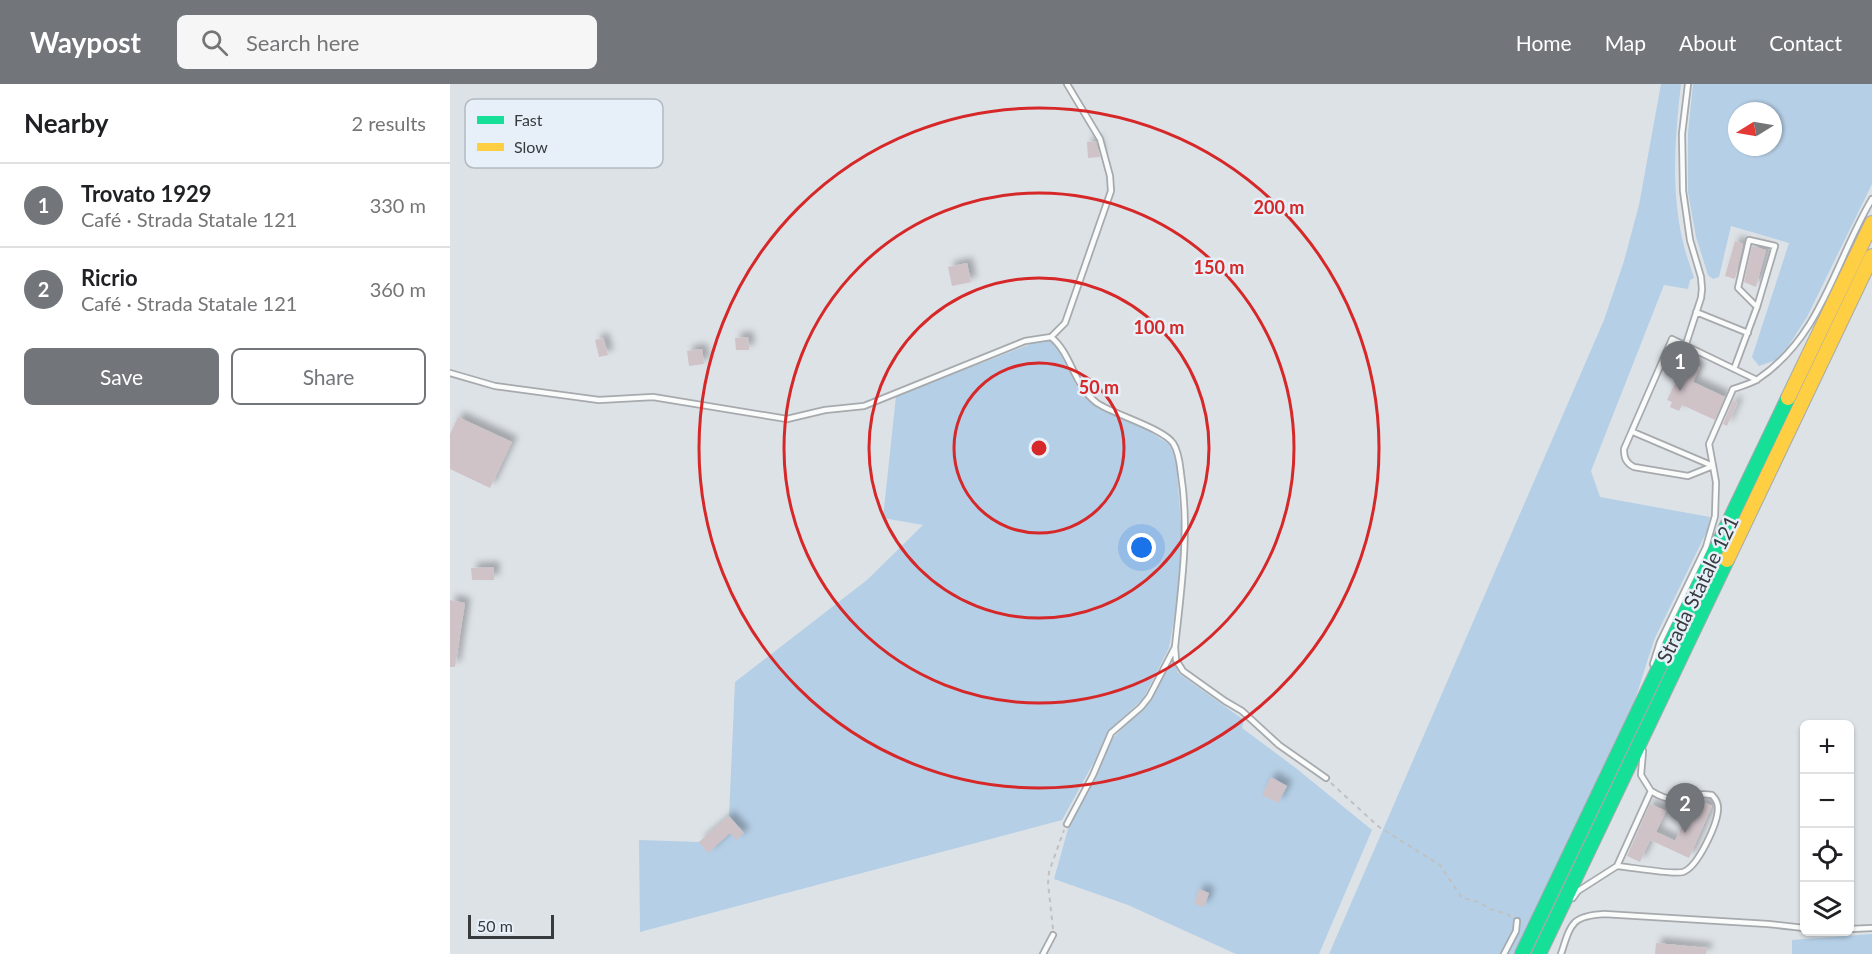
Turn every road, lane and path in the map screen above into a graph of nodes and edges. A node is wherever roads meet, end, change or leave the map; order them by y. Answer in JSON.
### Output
{"nodes":[{"id":1,"x":1068,"y":84,"type":"edge"},
{"id":2,"x":1688,"y":84,"type":"edge"},
{"id":3,"x":1872,"y":199,"type":"edge"},
{"id":4,"x":1872,"y":223,"type":"edge"},
{"id":5,"x":1872,"y":256,"type":"edge"},
{"id":6,"x":1757,"y":308,"type":"junction"},
{"id":7,"x":1696,"y":312,"type":"junction"},
{"id":8,"x":1748,"y":333,"type":"junction"},
{"id":9,"x":1051,"y":337,"type":"junction"},
{"id":10,"x":1686,"y":344,"type":"junction"},
{"id":11,"x":1734,"y":369,"type":"junction"},
{"id":12,"x":450,"y":374,"type":"edge"},
{"id":13,"x":1757,"y":380,"type":"junction"},
{"id":14,"x":1633,"y":432,"type":"junction"},
{"id":15,"x":1713,"y":466,"type":"junction"},
{"id":16,"x":1709,"y":597,"type":"junction"},
{"id":17,"x":1175,"y":647,"type":"junction"},
{"id":18,"x":1665,"y":705,"type":"dead end"},
{"id":19,"x":1641,"y":706,"type":"junction"},
{"id":20,"x":1646,"y":746,"type":"dead end"},
{"id":21,"x":1326,"y":778,"type":"joint"},
{"id":22,"x":1651,"y":791,"type":"junction"},
{"id":23,"x":1066,"y":824,"type":"joint"},
{"id":24,"x":1617,"y":866,"type":"junction"},
{"id":25,"x":1516,"y":921,"type":"joint"},
{"id":26,"x":1800,"y":928,"type":"edge"},
{"id":27,"x":1872,"y":928,"type":"edge"},
{"id":28,"x":1854,"y":929,"type":"edge"},
{"id":29,"x":1053,"y":935,"type":"joint"},
{"id":30,"x":1043,"y":954,"type":"edge"},
{"id":31,"x":1504,"y":954,"type":"edge"},
{"id":32,"x":1522,"y":954,"type":"edge"},
{"id":33,"x":1539,"y":954,"type":"edge"},
{"id":34,"x":1545,"y":954,"type":"edge"},
{"id":35,"x":1561,"y":954,"type":"edge"}],
"edges":[{"from":1,"to":9,"type":"lane"},
{"from":2,"to":7,"type":"lane"},
{"from":3,"to":13,"type":"lane"},
{"from":4,"to":19,"type":"main road","name":"Strada Statale 121"},
{"from":5,"to":16,"type":"main road","name":"Strada Statale 121"},
{"from":6,"to":6,"type":"lane"},
{"from":6,"to":8,"type":"lane"},
{"from":7,"to":8,"type":"lane"},
{"from":7,"to":10,"type":"lane"},
{"from":8,"to":11,"type":"lane"},
{"from":9,"to":12,"type":"lane"},
{"from":9,"to":17,"type":"lane"},
{"from":10,"to":11,"type":"lane"},
{"from":10,"to":14,"type":"lane"},
{"from":11,"to":13,"type":"lane"},
{"from":13,"to":15,"type":"lane"},
{"from":14,"to":15,"type":"lane"},
{"from":14,"to":15,"type":"lane"},
{"from":15,"to":19,"type":"lane"},
{"from":16,"to":18,"type":"lane"},
{"from":16,"to":33,"type":"main road","name":"Strada Statale 121"},
{"from":17,"to":21,"type":"lane"},
{"from":17,"to":23,"type":"lane"},
{"from":19,"to":32,"type":"main road","name":"Strada Statale 121"},
{"from":20,"to":22,"type":"lane"},
{"from":21,"to":25,"type":"path"},
{"from":22,"to":24,"type":"lane"},
{"from":22,"to":24,"type":"lane"},
{"from":23,"to":29,"type":"path"},
{"from":24,"to":34,"type":"lane"},
{"from":25,"to":31,"type":"lane"},
{"from":26,"to":35,"type":"lane"},
{"from":27,"to":28,"type":"lane"},
{"from":29,"to":30,"type":"lane"}]}
